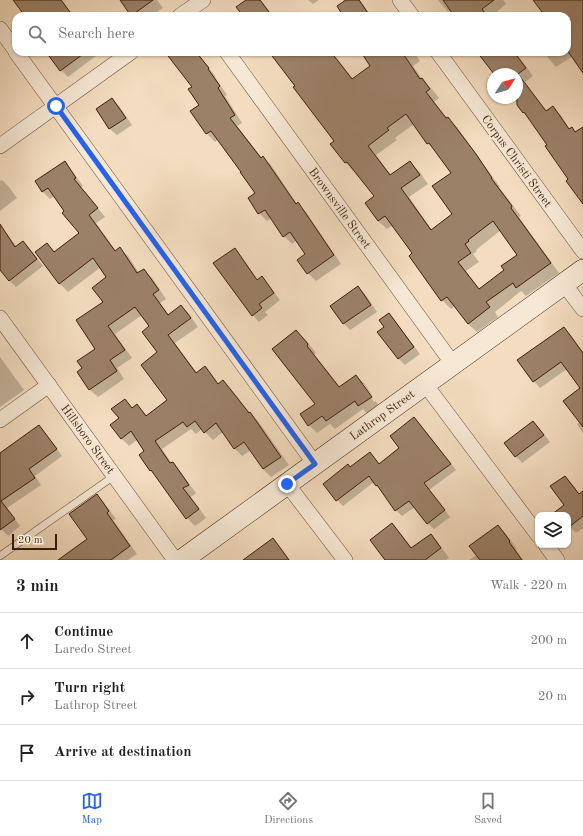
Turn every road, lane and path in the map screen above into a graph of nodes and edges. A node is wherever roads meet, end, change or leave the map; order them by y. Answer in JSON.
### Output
{"nodes":[{"id":1,"x":400,"y":0,"type":"edge"},
{"id":2,"x":197,"y":6,"type":"edge"},
{"id":3,"x":187,"y":12,"type":"edge"},
{"id":4,"x":409,"y":12,"type":"edge"},
{"id":5,"x":0,"y":29,"type":"edge"},
{"id":6,"x":12,"y":46,"type":"edge"},
{"id":7,"x":19,"y":56,"type":"edge"},
{"id":8,"x":125,"y":56,"type":"edge"},
{"id":9,"x":230,"y":56,"type":"edge"},
{"id":10,"x":441,"y":56,"type":"edge"},
{"id":11,"x":56,"y":106,"type":"junction"},
{"id":12,"x":0,"y":146,"type":"edge"},
{"id":13,"x":583,"y":251,"type":"edge"},
{"id":14,"x":583,"y":270,"type":"edge"},
{"id":15,"x":564,"y":284,"type":"junction"},
{"id":16,"x":583,"y":309,"type":"edge"},
{"id":17,"x":0,"y":318,"type":"edge"},
{"id":18,"x":453,"y":364,"type":"junction"},
{"id":19,"x":425,"y":384,"type":"junction"},
{"id":20,"x":48,"y":385,"type":"junction"},
{"id":21,"x":0,"y":420,"type":"edge"},
{"id":22,"x":315,"y":464,"type":"junction"},
{"id":23,"x":114,"y":476,"type":"junction"},
{"id":24,"x":287,"y":484,"type":"junction"},
{"id":25,"x":535,"y":531,"type":"edge"},
{"id":26,"x":548,"y":548,"type":"edge"},
{"id":27,"x":0,"y":556,"type":"edge"},
{"id":28,"x":176,"y":560,"type":"edge"},
{"id":29,"x":182,"y":560,"type":"edge"},
{"id":30,"x":345,"y":560,"type":"edge"},
{"id":31,"x":557,"y":560,"type":"edge"}],
"edges":[{"from":1,"to":4,"type":"street"},
{"from":2,"to":3,"type":"street"},
{"from":5,"to":6,"type":"street"},
{"from":7,"to":11,"type":"street"},
{"from":8,"to":11,"type":"street"},
{"from":9,"to":18,"type":"street","name":"Brownsville Street"},
{"from":10,"to":13,"type":"street","name":"Corpus Christi Street"},
{"from":11,"to":12,"type":"street"},
{"from":11,"to":22,"type":"street"},
{"from":14,"to":15,"type":"street","name":"Lathrop Street"},
{"from":15,"to":16,"type":"street"},
{"from":15,"to":18,"type":"street","name":"Lathrop Street"},
{"from":17,"to":20,"type":"street","name":"Hillsboro Street"},
{"from":18,"to":19,"type":"street","name":"Lathrop Street"},
{"from":19,"to":22,"type":"street","name":"Lathrop Street"},
{"from":19,"to":25,"type":"street"},
{"from":20,"to":21,"type":"street"},
{"from":20,"to":23,"type":"street","name":"Hillsboro Street"},
{"from":22,"to":24,"type":"street","name":"Lathrop Street"},
{"from":23,"to":27,"type":"lane"},
{"from":23,"to":28,"type":"street","name":"Hillsboro Street"},
{"from":24,"to":29,"type":"street","name":"Lathrop Street"},
{"from":24,"to":30,"type":"street"},
{"from":26,"to":31,"type":"street"}]}
